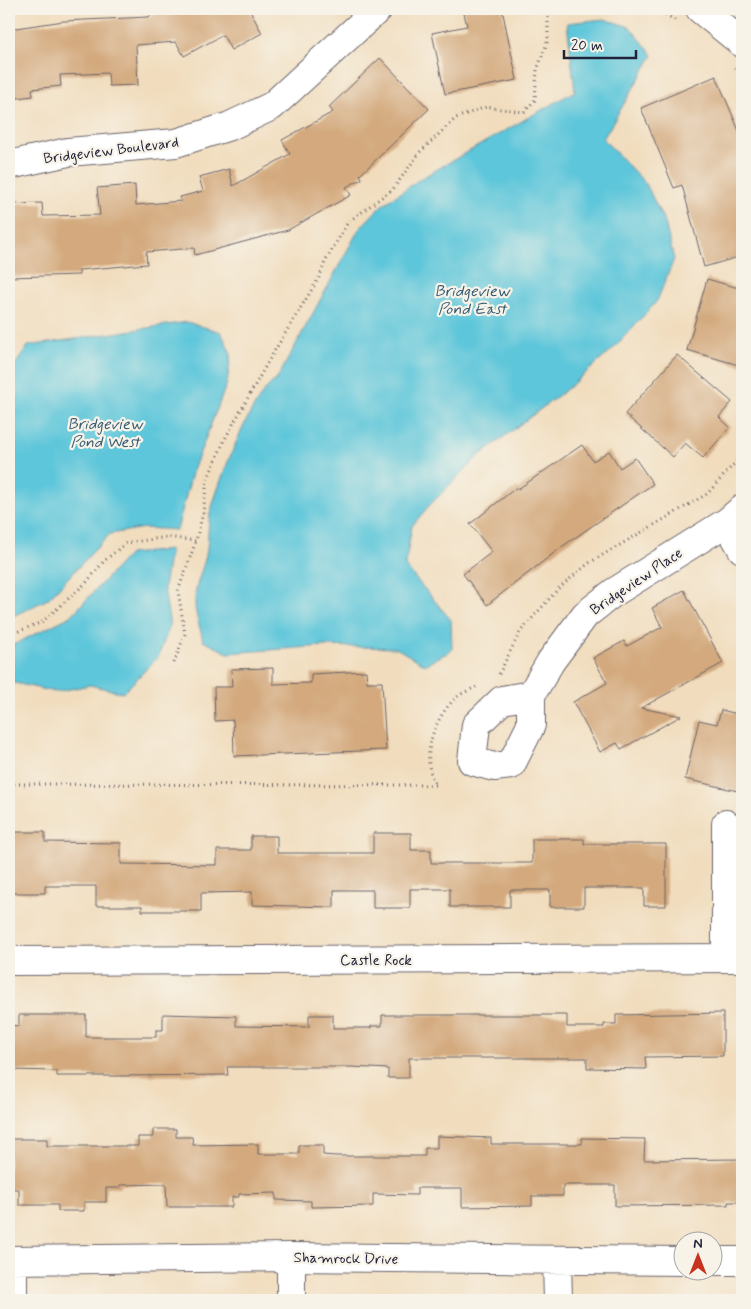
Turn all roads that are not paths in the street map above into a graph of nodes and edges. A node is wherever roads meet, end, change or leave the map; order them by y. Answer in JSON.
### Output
{"nodes":[{"id":1,"x":378,"y":9,"type":"edge"},
{"id":2,"x":700,"y":9,"type":"edge"},
{"id":3,"x":742,"y":44,"type":"edge"},
{"id":4,"x":9,"y":165,"type":"edge"},
{"id":5,"x":734,"y":515,"type":"edge"},
{"id":6,"x":742,"y":549,"type":"edge"},
{"id":7,"x":531,"y":695,"type":"dead end"},
{"id":8,"x":726,"y":824,"type":"dead end"},
{"id":9,"x":734,"y":958,"type":"edge"},
{"id":10,"x":9,"y":962,"type":"edge"},
{"id":11,"x":291,"y":1257,"type":"junction"},
{"id":12,"x":11,"y":1260,"type":"edge"},
{"id":13,"x":557,"y":1261,"type":"junction"},
{"id":14,"x":674,"y":1261,"type":"edge"},
{"id":15,"x":724,"y":1261,"type":"edge"},
{"id":16,"x":742,"y":1261,"type":"edge"},
{"id":17,"x":13,"y":1300,"type":"edge"},
{"id":18,"x":291,"y":1300,"type":"edge"},
{"id":19,"x":558,"y":1300,"type":"edge"}],
"edges":[{"from":1,"to":4,"type":"street","name":"Bridgeview Boulevard"},
{"from":2,"to":3,"type":"street"},
{"from":5,"to":6,"type":"street"},
{"from":5,"to":7,"type":"street","name":"Bridgeview Place"},
{"from":8,"to":9,"type":"street"},
{"from":9,"to":10,"type":"street","name":"Castle Rock"},
{"from":11,"to":12,"type":"street","name":"Shamrock Drive"},
{"from":11,"to":13,"type":"street","name":"Shamrock Drive"},
{"from":11,"to":18,"type":"street"},
{"from":12,"to":17,"type":"street"},
{"from":13,"to":14,"type":"street","name":"Shamrock Drive"},
{"from":13,"to":19,"type":"street"},
{"from":15,"to":16,"type":"street"}]}
